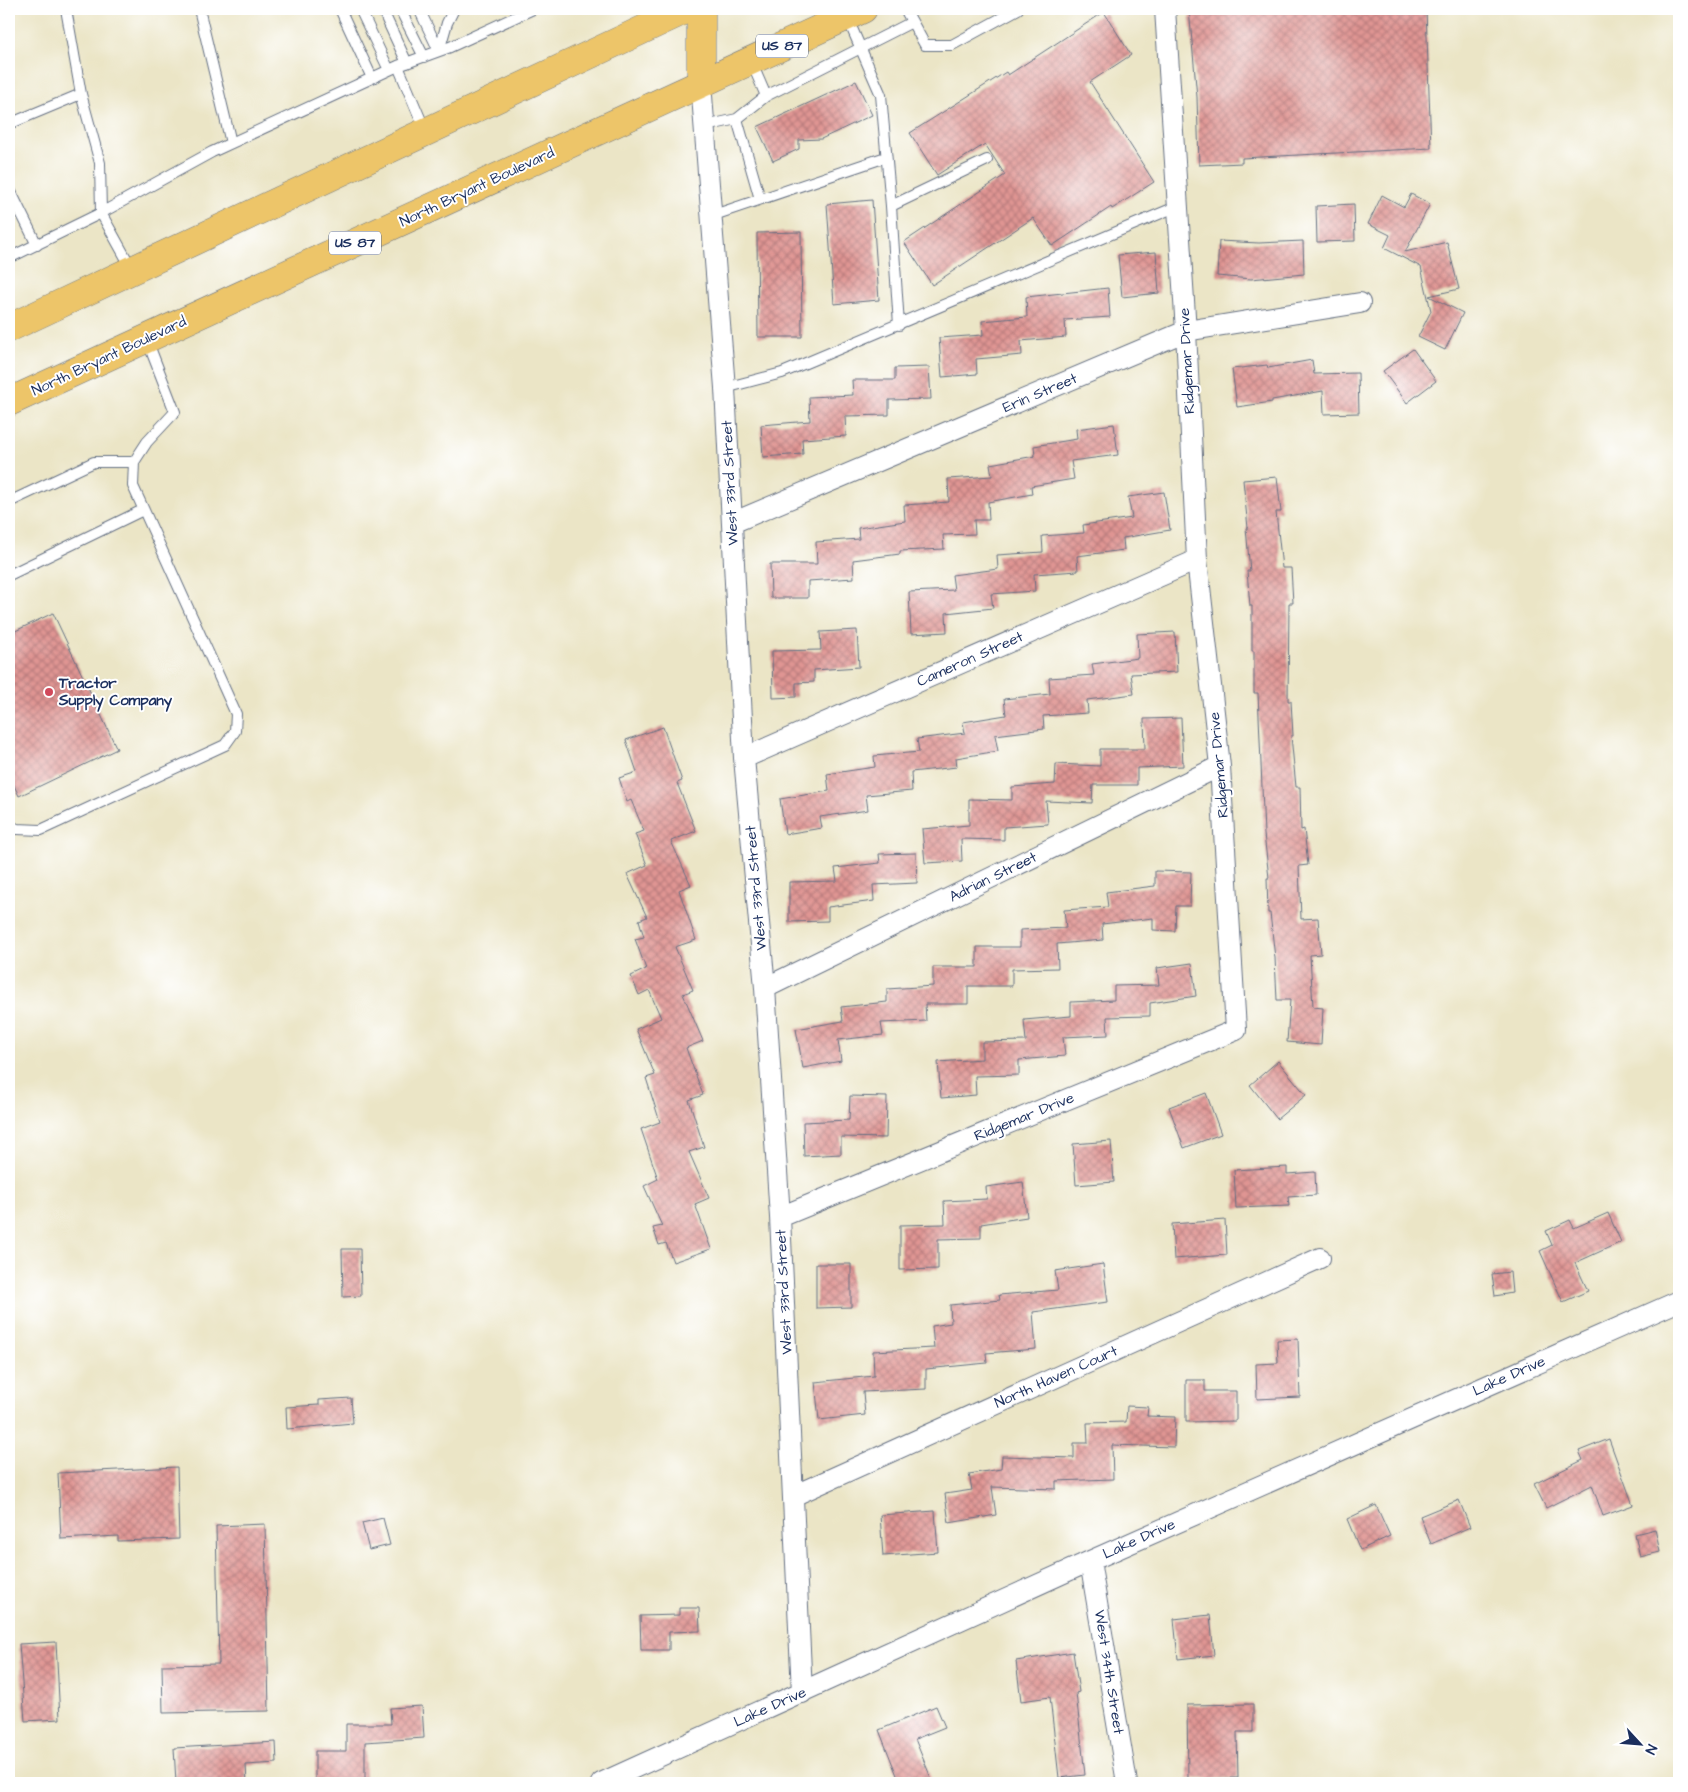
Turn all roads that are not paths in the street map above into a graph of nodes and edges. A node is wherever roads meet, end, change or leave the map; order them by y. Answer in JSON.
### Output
{"nodes":[{"id":1,"x":66,"y":9,"type":"edge"},
{"id":2,"x":199,"y":9,"type":"edge"},
{"id":3,"x":340,"y":9,"type":"edge"},
{"id":4,"x":360,"y":9,"type":"edge"},
{"id":5,"x":382,"y":9,"type":"edge"},
{"id":6,"x":400,"y":9,"type":"edge"},
{"id":7,"x":419,"y":9,"type":"edge"},
{"id":8,"x":454,"y":9,"type":"edge"},
{"id":9,"x":533,"y":9,"type":"edge"},
{"id":10,"x":687,"y":9,"type":"edge"},
{"id":11,"x":701,"y":9,"type":"edge"},
{"id":12,"x":904,"y":9,"type":"edge"},
{"id":13,"x":1018,"y":9,"type":"edge"},
{"id":14,"x":1165,"y":9,"type":"edge"},
{"id":15,"x":854,"y":12,"type":"edge"},
{"id":16,"x":912,"y":22,"type":"junction"},
{"id":17,"x":861,"y":50,"type":"junction"},
{"id":18,"x":439,"y":51,"type":"junction"},
{"id":19,"x":424,"y":57,"type":"junction"},
{"id":20,"x":751,"y":60,"type":"junction"},
{"id":21,"x":398,"y":66,"type":"junction"},
{"id":22,"x":372,"y":78,"type":"junction"},
{"id":23,"x":701,"y":83,"type":"junction"},
{"id":24,"x":81,"y":94,"type":"junction"},
{"id":25,"x":766,"y":96,"type":"junction"},
{"id":26,"x":737,"y":119,"type":"junction"},
{"id":27,"x":9,"y":124,"type":"edge"},
{"id":28,"x":705,"y":126,"type":"junction"},
{"id":29,"x":426,"y":133,"type":"junction"},
{"id":30,"x":232,"y":143,"type":"junction"},
{"id":31,"x":886,"y":156,"type":"junction"},
{"id":32,"x":986,"y":160,"type":"dead end"},
{"id":33,"x":9,"y":188,"type":"edge"},
{"id":34,"x":760,"y":199,"type":"junction"},
{"id":35,"x":891,"y":206,"type":"junction"},
{"id":36,"x":1178,"y":206,"type":"junction"},
{"id":37,"x":101,"y":213,"type":"junction"},
{"id":38,"x":711,"y":216,"type":"junction"},
{"id":39,"x":37,"y":245,"type":"junction"},
{"id":40,"x":9,"y":258,"type":"edge"},
{"id":41,"x":133,"y":270,"type":"junction"},
{"id":42,"x":1360,"y":303,"type":"dead end"},
{"id":43,"x":899,"y":325,"type":"junction"},
{"id":44,"x":9,"y":328,"type":"edge"},
{"id":45,"x":1186,"y":331,"type":"junction"},
{"id":46,"x":147,"y":339,"type":"junction"},
{"id":47,"x":725,"y":388,"type":"junction"},
{"id":48,"x":9,"y":402,"type":"edge"},
{"id":49,"x":134,"y":462,"type":"junction"},
{"id":50,"x":9,"y":502,"type":"edge"},
{"id":51,"x":143,"y":510,"type":"junction"},
{"id":52,"x":732,"y":523,"type":"junction"},
{"id":53,"x":1197,"y":560,"type":"junction"},
{"id":54,"x":9,"y":574,"type":"edge"},
{"id":55,"x":744,"y":758,"type":"junction"},
{"id":56,"x":1220,"y":766,"type":"junction"},
{"id":57,"x":9,"y":825,"type":"edge"},
{"id":58,"x":765,"y":988,"type":"junction"},
{"id":59,"x":780,"y":1217,"type":"junction"},
{"id":60,"x":1320,"y":1258,"type":"dead end"},
{"id":61,"x":1679,"y":1301,"type":"edge"},
{"id":62,"x":793,"y":1496,"type":"junction"},
{"id":63,"x":1090,"y":1561,"type":"junction"},
{"id":64,"x":802,"y":1693,"type":"junction"},
{"id":65,"x":601,"y":1783,"type":"edge"},
{"id":66,"x":1127,"y":1783,"type":"edge"}],
"edges":[{"from":1,"to":24,"type":"lane"},
{"from":2,"to":30,"type":"lane"},
{"from":3,"to":22,"type":"lane"},
{"from":4,"to":21,"type":"lane"},
{"from":5,"to":21,"type":"lane"},
{"from":6,"to":19,"type":"lane"},
{"from":7,"to":18,"type":"lane"},
{"from":8,"to":18,"type":"lane"},
{"from":9,"to":18,"type":"lane"},
{"from":10,"to":29,"type":"highway"},
{"from":11,"to":23,"type":"highway"},
{"from":12,"to":16,"type":"lane"},
{"from":13,"to":16,"type":"lane"},
{"from":14,"to":36,"type":"street","name":"Ridgemar Drive"},
{"from":15,"to":17,"type":"lane"},
{"from":15,"to":20,"type":"highway","name":"North Bryant Boulevard","number":"US 87"},
{"from":16,"to":17,"type":"lane"},
{"from":17,"to":25,"type":"lane"},
{"from":17,"to":31,"type":"lane"},
{"from":18,"to":19,"type":"lane"},
{"from":19,"to":21,"type":"lane"},
{"from":20,"to":23,"type":"highway","name":"North Bryant Boulevard","number":"US 87"},
{"from":20,"to":25,"type":"lane"},
{"from":21,"to":22,"type":"lane"},
{"from":21,"to":29,"type":"lane"},
{"from":22,"to":30,"type":"lane"},
{"from":23,"to":28,"type":"street","name":"West 33rd Street"},
{"from":23,"to":46,"type":"highway","name":"North Bryant Boulevard","number":"US 87"},
{"from":24,"to":27,"type":"lane"},
{"from":24,"to":37,"type":"lane"},
{"from":25,"to":26,"type":"lane"},
{"from":26,"to":28,"type":"lane"},
{"from":26,"to":34,"type":"lane"},
{"from":28,"to":38,"type":"street","name":"West 33rd Street"},
{"from":29,"to":41,"type":"highway"},
{"from":30,"to":37,"type":"lane"},
{"from":31,"to":34,"type":"lane"},
{"from":31,"to":35,"type":"lane"},
{"from":32,"to":35,"type":"lane"},
{"from":33,"to":39,"type":"lane"},
{"from":34,"to":38,"type":"lane"},
{"from":35,"to":43,"type":"lane"},
{"from":36,"to":43,"type":"lane"},
{"from":36,"to":45,"type":"street","name":"Ridgemar Drive"},
{"from":37,"to":39,"type":"lane"},
{"from":37,"to":41,"type":"lane"},
{"from":38,"to":47,"type":"street","name":"West 33rd Street"},
{"from":39,"to":40,"type":"lane"},
{"from":41,"to":44,"type":"highway"},
{"from":42,"to":45,"type":"street","name":"Erin Street"},
{"from":43,"to":47,"type":"lane"},
{"from":45,"to":52,"type":"street","name":"Erin Street"},
{"from":45,"to":53,"type":"street","name":"Ridgemar Drive"},
{"from":46,"to":48,"type":"highway","name":"North Bryant Boulevard","number":"US 87"},
{"from":46,"to":49,"type":"lane"},
{"from":47,"to":52,"type":"street","name":"West 33rd Street"},
{"from":49,"to":50,"type":"lane"},
{"from":49,"to":51,"type":"lane"},
{"from":51,"to":54,"type":"lane"},
{"from":51,"to":57,"type":"lane"},
{"from":52,"to":55,"type":"street","name":"West 33rd Street"},
{"from":53,"to":55,"type":"street","name":"Cameron Street"},
{"from":53,"to":56,"type":"street","name":"Ridgemar Drive"},
{"from":55,"to":58,"type":"street","name":"West 33rd Street"},
{"from":56,"to":58,"type":"street","name":"Adrian Street"},
{"from":56,"to":59,"type":"street","name":"Ridgemar Drive"},
{"from":58,"to":59,"type":"street","name":"West 33rd Street"},
{"from":59,"to":62,"type":"street","name":"West 33rd Street"},
{"from":60,"to":62,"type":"street","name":"North Haven Court"},
{"from":61,"to":63,"type":"street","name":"Lake Drive"},
{"from":62,"to":64,"type":"street","name":"West 33rd Street"},
{"from":63,"to":64,"type":"street","name":"Lake Drive"},
{"from":63,"to":66,"type":"street","name":"West 34th Street"},
{"from":64,"to":65,"type":"street","name":"Lake Drive"}]}
